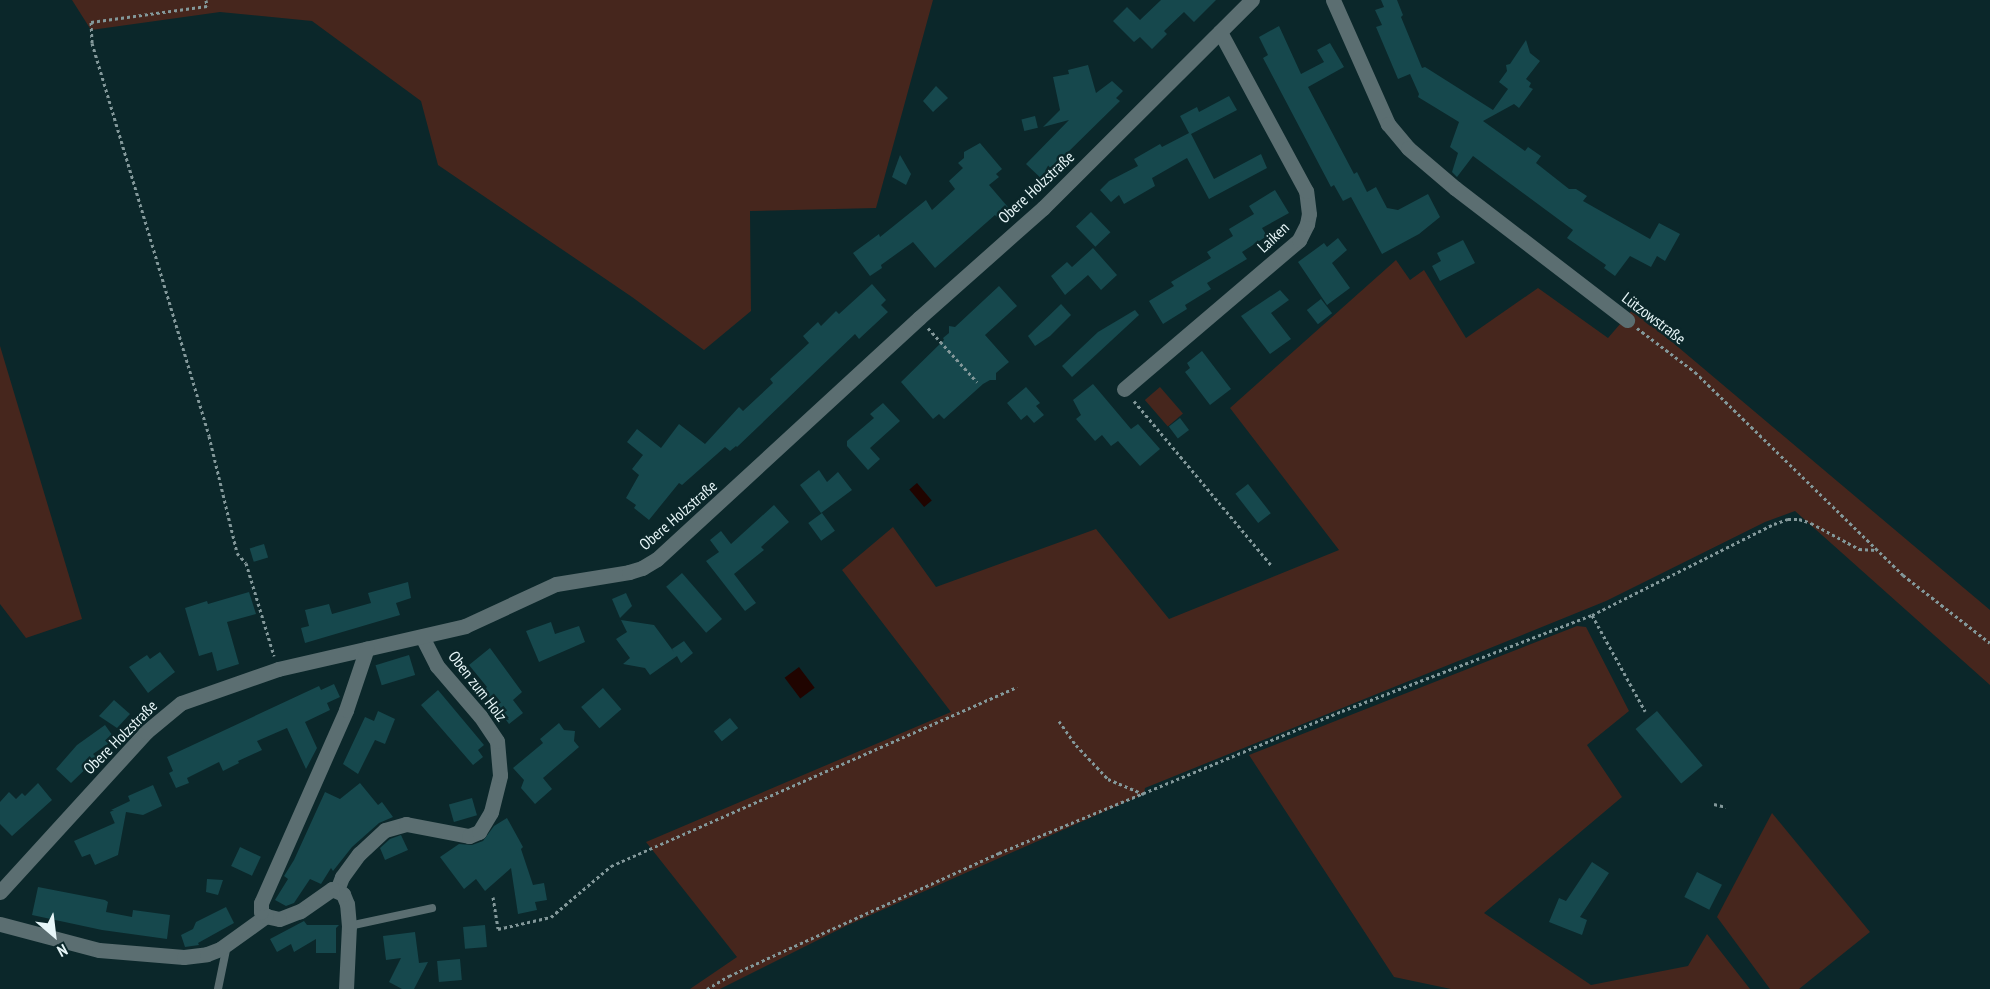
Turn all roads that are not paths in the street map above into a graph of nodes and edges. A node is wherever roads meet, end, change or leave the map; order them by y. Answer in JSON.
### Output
{"nodes":[{"id":1,"x":1252,"y":0,"type":"edge"},
{"id":2,"x":1333,"y":0,"type":"edge"},
{"id":3,"x":1221,"y":32,"type":"junction"},
{"id":4,"x":1626,"y":320,"type":"road end"},
{"id":5,"x":1124,"y":389,"type":"road end"},
{"id":6,"x":422,"y":637,"type":"junction"},
{"id":7,"x":367,"y":648,"type":"junction"},
{"id":8,"x":337,"y":890,"type":"junction"},
{"id":9,"x":0,"y":892,"type":"edge"},
{"id":10,"x":432,"y":908,"type":"dead end"},
{"id":11,"x":266,"y":916,"type":"junction"},
{"id":12,"x":0,"y":924,"type":"edge"},
{"id":13,"x":349,"y":926,"type":"junction"},
{"id":14,"x":227,"y":945,"type":"junction"},
{"id":15,"x":218,"y":989,"type":"edge"},
{"id":16,"x":346,"y":989,"type":"edge"}],
"edges":[{"from":1,"to":3,"type":"street","name":"Obere Holzstraße"},
{"from":2,"to":4,"type":"street","name":"Lützowstraße"},
{"from":3,"to":5,"type":"street","name":"Laiken"},
{"from":3,"to":6,"type":"street","name":"Obere Holzstraße"},
{"from":6,"to":7,"type":"street","name":"Obere Holzstraße"},
{"from":6,"to":8,"type":"street","name":"Oben zum Holz"},
{"from":7,"to":9,"type":"street","name":"Obere Holzstraße"},
{"from":7,"to":11,"type":"street"},
{"from":8,"to":11,"type":"street"},
{"from":8,"to":13,"type":"street"},
{"from":10,"to":13,"type":"lane"},
{"from":11,"to":14,"type":"street"},
{"from":12,"to":14,"type":"street"},
{"from":13,"to":16,"type":"street"},
{"from":14,"to":15,"type":"lane"}]}
